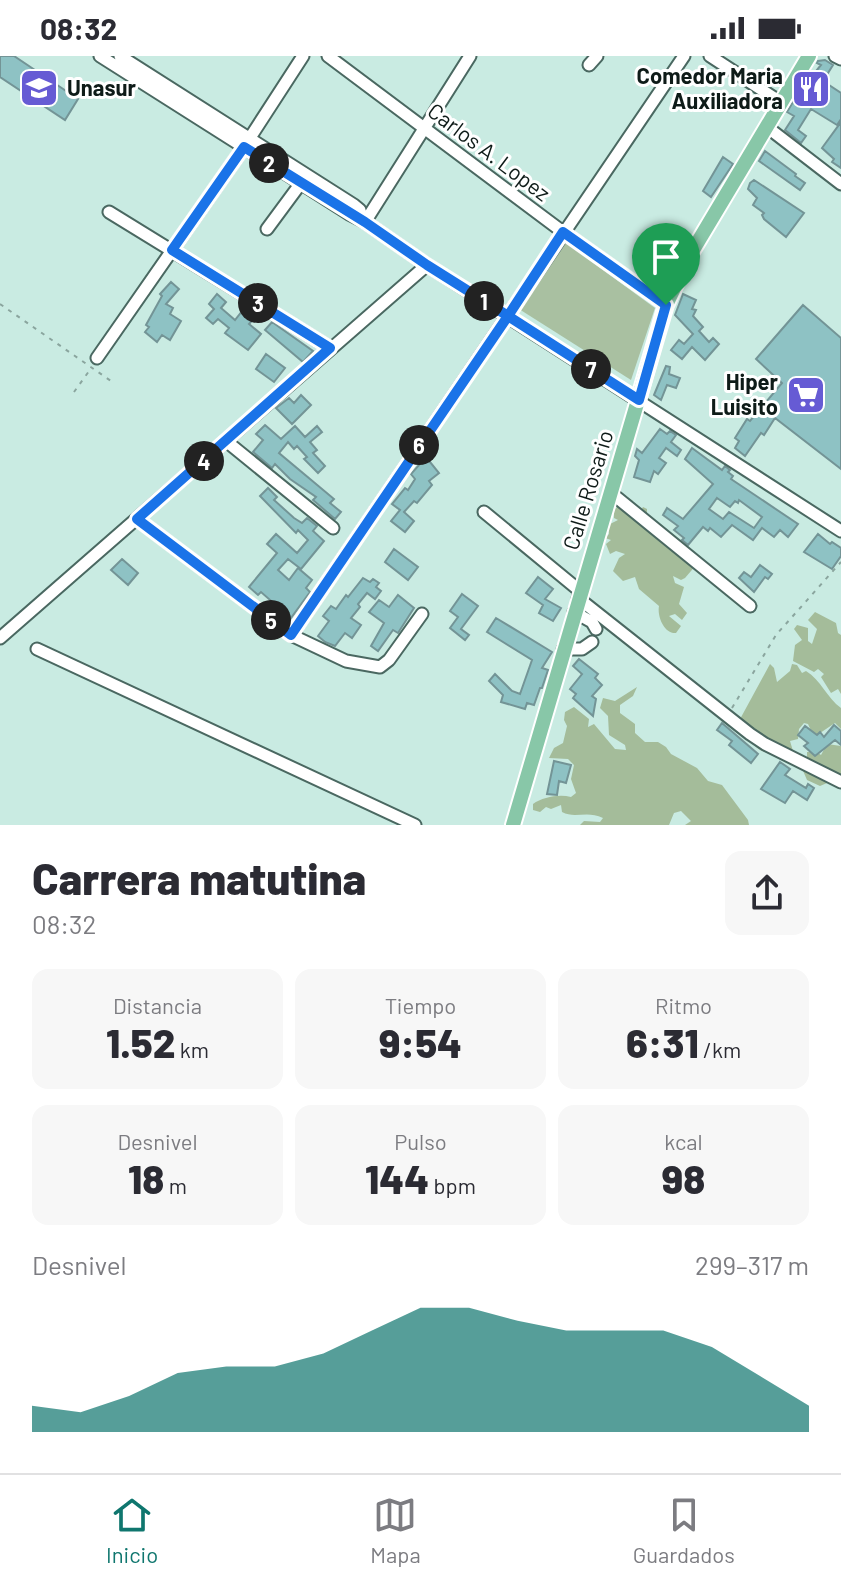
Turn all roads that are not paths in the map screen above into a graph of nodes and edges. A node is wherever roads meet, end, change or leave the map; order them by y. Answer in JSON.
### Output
{"nodes":[{"id":1,"x":100,"y":56,"type":"edge"},
{"id":2,"x":120,"y":56,"type":"edge"},
{"id":3,"x":145,"y":56,"type":"edge"},
{"id":4,"x":303,"y":56,"type":"edge"},
{"id":5,"x":328,"y":56,"type":"edge"},
{"id":6,"x":470,"y":56,"type":"edge"},
{"id":7,"x":684,"y":56,"type":"edge"},
{"id":8,"x":710,"y":56,"type":"edge"},
{"id":9,"x":809,"y":56,"type":"edge"},
{"id":10,"x":835,"y":56,"type":"edge"},
{"id":11,"x":841,"y":59,"type":"edge"},
{"id":12,"x":135,"y":72,"type":"junction"},
{"id":13,"x":782,"y":103,"type":"junction"},
{"id":14,"x":767,"y":127,"type":"junction"},
{"id":15,"x":425,"y":128,"type":"junction"},
{"id":16,"x":247,"y":143,"type":"junction"},
{"id":17,"x":301,"y":183,"type":"junction"},
{"id":18,"x":841,"y":184,"type":"edge"},
{"id":19,"x":109,"y":212,"type":"dead end"},
{"id":20,"x":364,"y":221,"type":"junction"},
{"id":21,"x":267,"y":229,"type":"dead end"},
{"id":22,"x":563,"y":232,"type":"junction"},
{"id":23,"x":172,"y":250,"type":"junction"},
{"id":24,"x":427,"y":265,"type":"junction"},
{"id":25,"x":666,"y":305,"type":"junction"},
{"id":26,"x":508,"y":316,"type":"junction"},
{"id":27,"x":330,"y":348,"type":"junction"},
{"id":28,"x":95,"y":362,"type":"road end"},
{"id":29,"x":639,"y":400,"type":"junction"},
{"id":30,"x":226,"y":441,"type":"junction"},
{"id":31,"x":610,"y":492,"type":"junction"},
{"id":32,"x":484,"y":512,"type":"dead end"},
{"id":33,"x":137,"y":519,"type":"junction"},
{"id":34,"x":333,"y":528,"type":"dead end"},
{"id":35,"x":841,"y":531,"type":"edge"},
{"id":36,"x":577,"y":600,"type":"junction"},
{"id":37,"x":750,"y":606,"type":"dead end"},
{"id":38,"x":422,"y":614,"type":"dead end"},
{"id":39,"x":596,"y":629,"type":"dead end"},
{"id":40,"x":291,"y":635,"type":"junction"},
{"id":41,"x":0,"y":638,"type":"edge"},
{"id":42,"x":592,"y":642,"type":"dead end"},
{"id":43,"x":37,"y":649,"type":"dead end"},
{"id":44,"x":563,"y":649,"type":"junction"},
{"id":45,"x":841,"y":782,"type":"edge"},
{"id":46,"x":415,"y":825,"type":"edge"},
{"id":47,"x":513,"y":825,"type":"edge"}],
"edges":[{"from":1,"to":12,"type":"street"},
{"from":2,"to":12,"type":"street"},
{"from":3,"to":12,"type":"street"},
{"from":4,"to":16,"type":"street"},
{"from":5,"to":15,"type":"street","name":"Carlos A. Lopez"},
{"from":6,"to":15,"type":"street"},
{"from":7,"to":22,"type":"street"},
{"from":8,"to":13,"type":"street"},
{"from":9,"to":13,"type":"main road","name":"Calle Rosario"},
{"from":10,"to":11,"type":"street"},
{"from":12,"to":16,"type":"street"},
{"from":13,"to":14,"type":"main road","name":"Calle Rosario"},
{"from":14,"to":18,"type":"street"},
{"from":14,"to":25,"type":"main road","name":"Calle Rosario"},
{"from":15,"to":20,"type":"street"},
{"from":15,"to":22,"type":"street","name":"Carlos A. Lopez"},
{"from":16,"to":17,"type":"street"},
{"from":16,"to":20,"type":"street"},
{"from":16,"to":23,"type":"street"},
{"from":17,"to":20,"type":"street"},
{"from":17,"to":21,"type":"street"},
{"from":19,"to":23,"type":"street"},
{"from":20,"to":24,"type":"street"},
{"from":22,"to":25,"type":"street","name":"Carlos A. Lopez"},
{"from":22,"to":26,"type":"street"},
{"from":23,"to":27,"type":"street"},
{"from":23,"to":28,"type":"street"},
{"from":24,"to":26,"type":"street"},
{"from":24,"to":27,"type":"street"},
{"from":25,"to":29,"type":"main road","name":"Calle Rosario"},
{"from":26,"to":29,"type":"street"},
{"from":26,"to":40,"type":"street"},
{"from":27,"to":30,"type":"street"},
{"from":29,"to":31,"type":"main road","name":"Calle Rosario"},
{"from":29,"to":35,"type":"street"},
{"from":30,"to":33,"type":"street"},
{"from":30,"to":34,"type":"street"},
{"from":31,"to":36,"type":"main road","name":"Calle Rosario"},
{"from":31,"to":37,"type":"street"},
{"from":32,"to":36,"type":"street"},
{"from":33,"to":40,"type":"street"},
{"from":33,"to":41,"type":"street"},
{"from":36,"to":39,"type":"street"},
{"from":36,"to":44,"type":"main road","name":"Calle Rosario"},
{"from":36,"to":45,"type":"street"},
{"from":38,"to":40,"type":"street"},
{"from":42,"to":44,"type":"street"},
{"from":43,"to":46,"type":"street"},
{"from":44,"to":47,"type":"main road","name":"Calle Rosario"}]}
